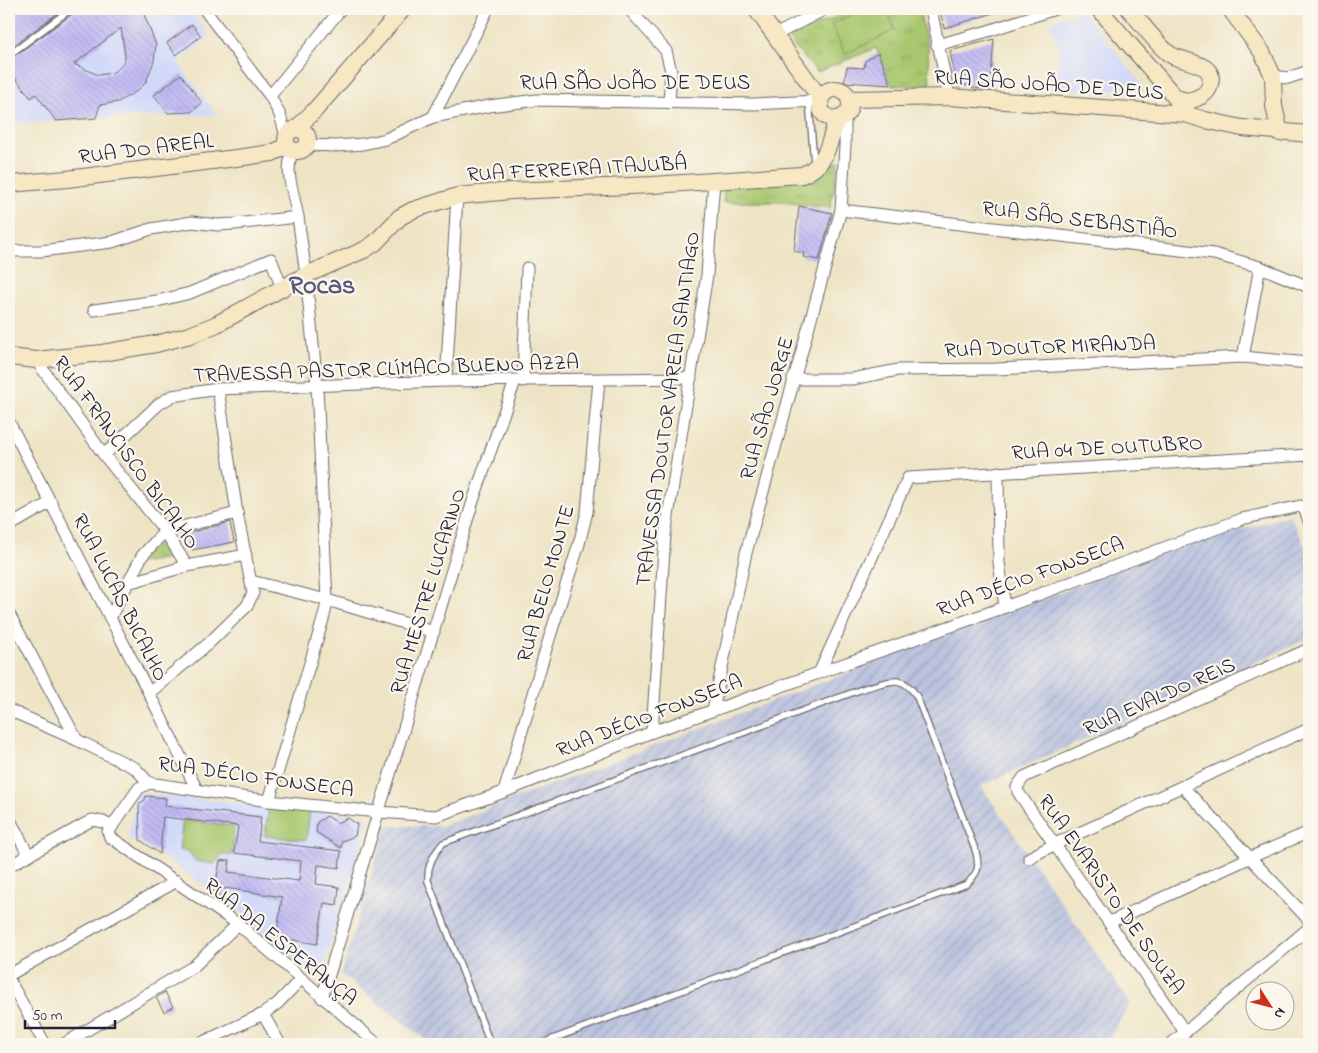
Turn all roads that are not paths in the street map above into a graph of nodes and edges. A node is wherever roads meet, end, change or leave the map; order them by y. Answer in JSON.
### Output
{"nodes":[{"id":1,"x":71,"y":9,"type":"edge"},
{"id":2,"x":204,"y":9,"type":"edge"},
{"id":3,"x":341,"y":9,"type":"edge"},
{"id":4,"x":402,"y":9,"type":"edge"},
{"id":5,"x":488,"y":9,"type":"edge"},
{"id":6,"x":629,"y":9,"type":"edge"},
{"id":7,"x":756,"y":9,"type":"edge"},
{"id":8,"x":825,"y":9,"type":"edge"},
{"id":9,"x":931,"y":9,"type":"edge"},
{"id":10,"x":1055,"y":9,"type":"edge"},
{"id":11,"x":1099,"y":9,"type":"edge"},
{"id":12,"x":1129,"y":9,"type":"edge"},
{"id":13,"x":1230,"y":9,"type":"edge"},
{"id":14,"x":775,"y":35,"type":"junction"},
{"id":15,"x":937,"y":45,"type":"junction"},
{"id":16,"x":9,"y":54,"type":"edge"},
{"id":17,"x":1309,"y":71,"type":"edge"},
{"id":18,"x":1273,"y":76,"type":"junction"},
{"id":19,"x":949,"y":97,"type":"junction"},
{"id":20,"x":1175,"y":97,"type":"junction"},
{"id":21,"x":816,"y":100,"type":"junction"},
{"id":22,"x":850,"y":100,"type":"junction"},
{"id":23,"x":272,"y":101,"type":"junction"},
{"id":24,"x":669,"y":102,"type":"junction"},
{"id":25,"x":1185,"y":114,"type":"junction"},
{"id":26,"x":433,"y":116,"type":"junction"},
{"id":27,"x":841,"y":117,"type":"junction"},
{"id":28,"x":1280,"y":132,"type":"junction"},
{"id":29,"x":1309,"y":134,"type":"edge"},
{"id":30,"x":295,"y":138,"type":"junction"},
{"id":31,"x":814,"y":169,"type":"junction"},
{"id":32,"x":714,"y":181,"type":"junction"},
{"id":33,"x":9,"y":184,"type":"edge"},
{"id":34,"x":457,"y":196,"type":"junction"},
{"id":35,"x":841,"y":210,"type":"junction"},
{"id":36,"x":298,"y":217,"type":"junction"},
{"id":37,"x":9,"y":251,"type":"edge"},
{"id":38,"x":1260,"y":267,"type":"junction"},
{"id":39,"x":527,"y":268,"type":"dead end"},
{"id":40,"x":306,"y":275,"type":"junction"},
{"id":41,"x":1309,"y":287,"type":"edge"},
{"id":42,"x":282,"y":288,"type":"junction"},
{"id":43,"x":94,"y":310,"type":"dead end"},
{"id":44,"x":9,"y":357,"type":"edge"},
{"id":45,"x":1244,"y":357,"type":"junction"},
{"id":46,"x":36,"y":360,"type":"junction"},
{"id":47,"x":1309,"y":363,"type":"edge"},
{"id":48,"x":691,"y":378,"type":"junction"},
{"id":49,"x":794,"y":379,"type":"junction"},
{"id":50,"x":599,"y":380,"type":"junction"},
{"id":51,"x":446,"y":381,"type":"junction"},
{"id":52,"x":519,"y":381,"type":"junction"},
{"id":53,"x":317,"y":385,"type":"junction"},
{"id":54,"x":218,"y":388,"type":"junction"},
{"id":55,"x":9,"y":422,"type":"edge"},
{"id":56,"x":104,"y":455,"type":"junction"},
{"id":57,"x":1309,"y":455,"type":"edge"},
{"id":58,"x":998,"y":472,"type":"junction"},
{"id":59,"x":51,"y":502,"type":"junction"},
{"id":60,"x":237,"y":513,"type":"junction"},
{"id":61,"x":1309,"y":521,"type":"edge"},
{"id":62,"x":9,"y":526,"type":"edge"},
{"id":63,"x":165,"y":531,"type":"junction"},
{"id":64,"x":246,"y":555,"type":"junction"},
{"id":65,"x":187,"y":566,"type":"junction"},
{"id":66,"x":128,"y":583,"type":"junction"},
{"id":67,"x":252,"y":583,"type":"junction"},
{"id":68,"x":327,"y":600,"type":"junction"},
{"id":69,"x":1005,"y":607,"type":"junction"},
{"id":70,"x":9,"y":614,"type":"edge"},
{"id":71,"x":110,"y":618,"type":"junction"},
{"id":72,"x":434,"y":632,"type":"junction"},
{"id":73,"x":1309,"y":649,"type":"edge"},
{"id":74,"x":820,"y":671,"type":"junction"},
{"id":75,"x":149,"y":694,"type":"junction"},
{"id":76,"x":9,"y":710,"type":"edge"},
{"id":77,"x":713,"y":710,"type":"junction"},
{"id":78,"x":1309,"y":729,"type":"edge"},
{"id":79,"x":652,"y":732,"type":"junction"},
{"id":80,"x":77,"y":740,"type":"junction"},
{"id":81,"x":1024,"y":777,"type":"joint"},
{"id":82,"x":149,"y":783,"type":"junction"},
{"id":83,"x":1183,"y":787,"type":"junction"},
{"id":84,"x":197,"y":790,"type":"junction"},
{"id":85,"x":504,"y":792,"type":"junction"},
{"id":86,"x":269,"y":802,"type":"junction"},
{"id":87,"x":378,"y":812,"type":"junction"},
{"id":88,"x":9,"y":818,"type":"edge"},
{"id":89,"x":111,"y":832,"type":"junction"},
{"id":90,"x":1309,"y":832,"type":"edge"},
{"id":91,"x":1055,"y":844,"type":"junction"},
{"id":92,"x":28,"y":854,"type":"junction"},
{"id":93,"x":1029,"y":858,"type":"dead end"},
{"id":94,"x":1249,"y":858,"type":"junction"},
{"id":95,"x":9,"y":866,"type":"edge"},
{"id":96,"x":177,"y":881,"type":"junction"},
{"id":97,"x":1309,"y":920,"type":"edge"},
{"id":98,"x":1110,"y":922,"type":"junction"},
{"id":99,"x":238,"y":924,"type":"junction"},
{"id":100,"x":1309,"y":928,"type":"edge"},
{"id":101,"x":9,"y":975,"type":"edge"},
{"id":102,"x":301,"y":979,"type":"junction"},
{"id":103,"x":9,"y":980,"type":"edge"},
{"id":104,"x":322,"y":998,"type":"junction"},
{"id":105,"x":263,"y":1014,"type":"junction"},
{"id":106,"x":1185,"y":1032,"type":"junction"},
{"id":107,"x":45,"y":1044,"type":"edge"},
{"id":108,"x":64,"y":1044,"type":"edge"},
{"id":109,"x":199,"y":1044,"type":"edge"},
{"id":110,"x":280,"y":1044,"type":"edge"},
{"id":111,"x":377,"y":1044,"type":"edge"},
{"id":112,"x":492,"y":1044,"type":"edge"},
{"id":113,"x":542,"y":1044,"type":"edge"},
{"id":114,"x":1171,"y":1044,"type":"edge"}],
"edges":[{"from":1,"to":16,"type":"lane"},
{"from":2,"to":23,"type":"street"},
{"from":3,"to":23,"type":"street"},
{"from":4,"to":30,"type":"street"},
{"from":5,"to":26,"type":"street"},
{"from":6,"to":24,"type":"street"},
{"from":7,"to":14,"type":"street"},
{"from":8,"to":14,"type":"street"},
{"from":9,"to":15,"type":"street"},
{"from":10,"to":15,"type":"street"},
{"from":11,"to":20,"type":"street","name":"RUA SÃO JOÃO DE DEUS"},
{"from":12,"to":20,"type":"street"},
{"from":13,"to":18,"type":"street"},
{"from":14,"to":21,"type":"street"},
{"from":15,"to":19,"type":"street"},
{"from":17,"to":18,"type":"street"},
{"from":18,"to":28,"type":"street"},
{"from":19,"to":22,"type":"street","name":"RUA SÃO JOÃO DE DEUS"},
{"from":19,"to":25,"type":"street","name":"RUA SÃO JOÃO DE DEUS"},
{"from":20,"to":25,"type":"street","name":"RUA SÃO JOÃO DE DEUS"},
{"from":21,"to":22,"type":"street"},
{"from":21,"to":24,"type":"street","name":"RUA SÃO JOÃO DE DEUS"},
{"from":21,"to":27,"type":"street"},
{"from":21,"to":31,"type":"lane"},
{"from":22,"to":27,"type":"street"},
{"from":23,"to":30,"type":"street"},
{"from":24,"to":26,"type":"street","name":"RUA SÃO JOÃO DE DEUS"},
{"from":25,"to":28,"type":"street","name":"RUA SÃO JOÃO DE DEUS"},
{"from":26,"to":30,"type":"street","name":"RUA SÃO JOÃO DE DEUS"},
{"from":27,"to":31,"type":"street"},
{"from":27,"to":35,"type":"street","name":"RUA SÃO JORGE"},
{"from":28,"to":29,"type":"street","name":"RUA SÃO JOÃO DE DEUS"},
{"from":30,"to":33,"type":"street","name":"RUA DO AREAL"},
{"from":30,"to":36,"type":"street"},
{"from":31,"to":32,"type":"street","name":"RUA FERREIRA ITAJUBÁ"},
{"from":32,"to":34,"type":"street","name":"RUA FERREIRA ITAJUBÁ"},
{"from":32,"to":48,"type":"street","name":"TRAVESSA DOUTOR VARELA SANTIAGO"},
{"from":34,"to":40,"type":"street","name":"RUA FERREIRA ITAJUBÁ"},
{"from":34,"to":51,"type":"street"},
{"from":35,"to":38,"type":"street","name":"RUA SÃO SEBASTIÃO"},
{"from":35,"to":49,"type":"street","name":"RUA SÃO JORGE"},
{"from":36,"to":37,"type":"street"},
{"from":36,"to":40,"type":"street"},
{"from":38,"to":41,"type":"street","name":"RUA SÃO SEBASTIÃO"},
{"from":38,"to":45,"type":"street"},
{"from":39,"to":52,"type":"street","name":"RUA MESTRE LUCARINO"},
{"from":40,"to":42,"type":"street","name":"RUA FERREIRA ITAJUBÁ"},
{"from":40,"to":53,"type":"street"},
{"from":42,"to":43,"type":"street"},
{"from":42,"to":46,"type":"street","name":"RUA FERREIRA ITAJUBÁ"},
{"from":44,"to":46,"type":"street","name":"RUA FERREIRA ITAJUBÁ"},
{"from":45,"to":47,"type":"street","name":"RUA DOUTOR MIRANDA"},
{"from":45,"to":49,"type":"street","name":"RUA DOUTOR MIRANDA"},
{"from":46,"to":56,"type":"street","name":"RUA FRANCISCO BICALHO"},
{"from":48,"to":50,"type":"street","name":"TRAVESSA PASTOR CLÍMACO BUENO AZZA"},
{"from":48,"to":79,"type":"street","name":"TRAVESSA DOUTOR VARELA SANTIAGO"},
{"from":49,"to":77,"type":"street","name":"RUA SÃO JORGE"},
{"from":50,"to":52,"type":"street","name":"TRAVESSA PASTOR CLÍMACO BUENO AZZA"},
{"from":50,"to":85,"type":"street","name":"RUA BELO MONTE"},
{"from":51,"to":52,"type":"street","name":"TRAVESSA PASTOR CLÍMACO BUENO AZZA"},
{"from":51,"to":53,"type":"street","name":"TRAVESSA PASTOR CLÍMACO BUENO AZZA"},
{"from":52,"to":72,"type":"street","name":"RUA MESTRE LUCARINO"},
{"from":53,"to":54,"type":"street","name":"TRAVESSA PASTOR CLÍMACO BUENO AZZA"},
{"from":53,"to":68,"type":"street"},
{"from":54,"to":56,"type":"street","name":"TRAVESSA PASTOR CLÍMACO BUENO AZZA"},
{"from":54,"to":60,"type":"street"},
{"from":55,"to":59,"type":"street","name":"RUA LUCAS BICALHO"},
{"from":56,"to":63,"type":"street","name":"RUA FRANCISCO BICALHO"},
{"from":57,"to":58,"type":"street","name":"RUA 04 DE OUTUBRO"},
{"from":58,"to":69,"type":"street"},
{"from":58,"to":74,"type":"street","name":"RUA 04 DE OUTUBRO"},
{"from":59,"to":62,"type":"street"},
{"from":59,"to":71,"type":"street","name":"RUA LUCAS BICALHO"},
{"from":60,"to":63,"type":"street"},
{"from":60,"to":64,"type":"street"},
{"from":61,"to":69,"type":"street","name":"RUA DÉCIO FONSECA"},
{"from":63,"to":65,"type":"street","name":"RUA FRANCISCO BICALHO"},
{"from":63,"to":66,"type":"street"},
{"from":64,"to":65,"type":"street"},
{"from":64,"to":67,"type":"street"},
{"from":65,"to":66,"type":"street"},
{"from":66,"to":71,"type":"street"},
{"from":67,"to":68,"type":"street"},
{"from":67,"to":75,"type":"street"},
{"from":68,"to":72,"type":"street"},
{"from":68,"to":86,"type":"street"},
{"from":69,"to":74,"type":"street","name":"RUA DÉCIO FONSECA"},
{"from":70,"to":80,"type":"street"},
{"from":71,"to":75,"type":"street","name":"RUA LUCAS BICALHO"},
{"from":72,"to":87,"type":"street","name":"RUA MESTRE LUCARINO"},
{"from":73,"to":81,"type":"street","name":"RUA EVALDO REIS"},
{"from":74,"to":77,"type":"street","name":"RUA DÉCIO FONSECA"},
{"from":75,"to":84,"type":"street","name":"RUA LUCAS BICALHO"},
{"from":76,"to":80,"type":"street","name":"RUA DÉCIO FONSECA"},
{"from":77,"to":79,"type":"street","name":"RUA DÉCIO FONSECA"},
{"from":78,"to":83,"type":"street"},
{"from":79,"to":85,"type":"street","name":"RUA DÉCIO FONSECA"},
{"from":80,"to":82,"type":"street","name":"RUA DÉCIO FONSECA"},
{"from":81,"to":91,"type":"street","name":"RUA EVARISTO DE SOUZA"},
{"from":82,"to":84,"type":"street","name":"RUA DÉCIO FONSECA"},
{"from":82,"to":89,"type":"street"},
{"from":83,"to":91,"type":"street"},
{"from":83,"to":94,"type":"street"},
{"from":84,"to":86,"type":"street","name":"RUA DÉCIO FONSECA"},
{"from":85,"to":87,"type":"street","name":"RUA DÉCIO FONSECA"},
{"from":86,"to":87,"type":"street","name":"RUA DÉCIO FONSECA"},
{"from":87,"to":104,"type":"street","name":"RUA MESTRE LUCARINO"},
{"from":88,"to":92,"type":"street"},
{"from":89,"to":92,"type":"street"},
{"from":89,"to":96,"type":"street","name":"RUA DA ESPERANÇA"},
{"from":90,"to":94,"type":"street"},
{"from":91,"to":93,"type":"street"},
{"from":91,"to":98,"type":"street","name":"RUA EVARISTO DE SOUZA"},
{"from":92,"to":95,"type":"street"},
{"from":94,"to":97,"type":"street"},
{"from":94,"to":98,"type":"street"},
{"from":96,"to":99,"type":"street","name":"RUA DA ESPERANÇA"},
{"from":96,"to":101,"type":"street"},
{"from":98,"to":106,"type":"street","name":"RUA EVARISTO DE SOUZA"},
{"from":99,"to":102,"type":"street","name":"RUA DA ESPERANÇA"},
{"from":99,"to":108,"type":"street"},
{"from":100,"to":106,"type":"street"},
{"from":102,"to":104,"type":"street","name":"RUA DA ESPERANÇA"},
{"from":102,"to":105,"type":"street"},
{"from":103,"to":107,"type":"street"},
{"from":104,"to":111,"type":"street","name":"RUA DA ESPERANÇA"},
{"from":105,"to":109,"type":"street"},
{"from":105,"to":110,"type":"street"},
{"from":106,"to":114,"type":"street"},
{"from":112,"to":113,"type":"lane"}]}
